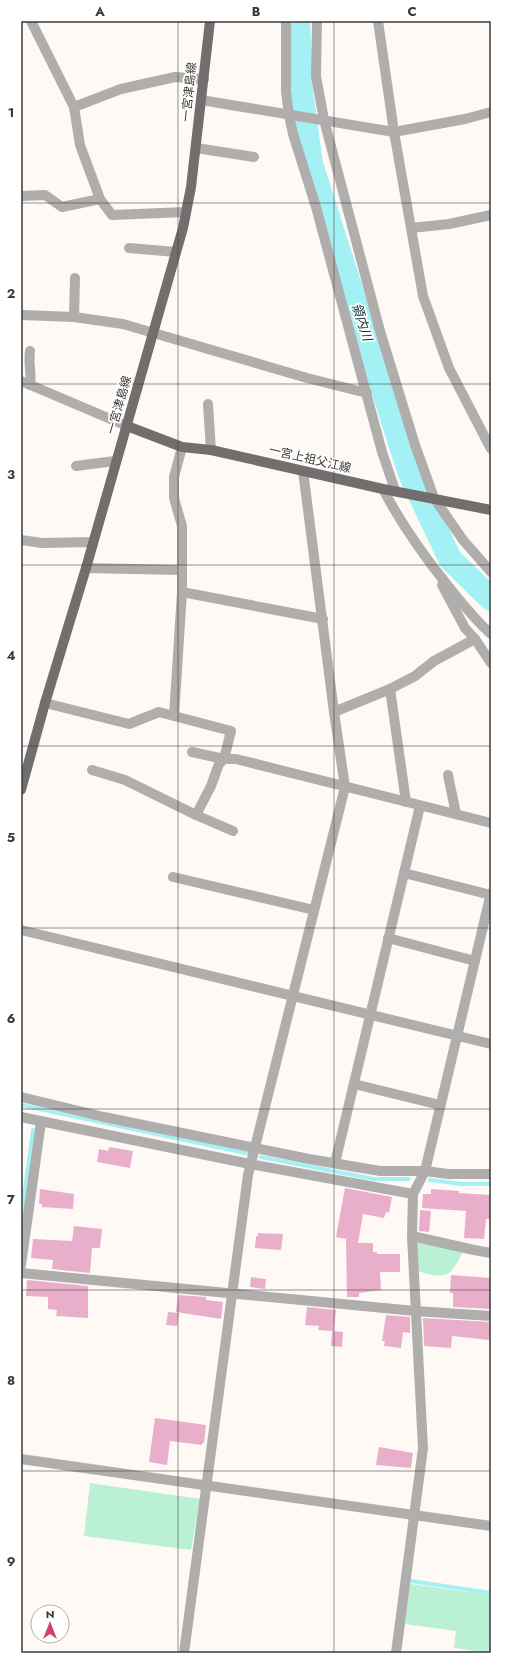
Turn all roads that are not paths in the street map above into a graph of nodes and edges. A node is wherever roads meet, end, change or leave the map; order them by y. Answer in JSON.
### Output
{"nodes":[{"id":1,"x":31,"y":21,"type":"edge"},
{"id":2,"x":210,"y":21,"type":"edge"},
{"id":3,"x":286,"y":21,"type":"edge"},
{"id":4,"x":317,"y":21,"type":"edge"},
{"id":5,"x":378,"y":21,"type":"edge"},
{"id":6,"x":204,"y":79,"type":"junction"},
{"id":7,"x":201,"y":100,"type":"junction"},
{"id":8,"x":74,"y":107,"type":"junction"},
{"id":9,"x":491,"y":112,"type":"edge"},
{"id":10,"x":290,"y":115,"type":"junction"},
{"id":11,"x":322,"y":120,"type":"junction"},
{"id":12,"x":394,"y":132,"type":"junction"},
{"id":13,"x":196,"y":148,"type":"junction"},
{"id":14,"x":254,"y":157,"type":"dead end"},
{"id":15,"x":21,"y":196,"type":"edge"},
{"id":16,"x":100,"y":199,"type":"junction"},
{"id":17,"x":186,"y":212,"type":"junction"},
{"id":18,"x":491,"y":215,"type":"edge"},
{"id":19,"x":411,"y":228,"type":"junction"},
{"id":20,"x":129,"y":248,"type":"dead end"},
{"id":21,"x":176,"y":252,"type":"junction"},
{"id":22,"x":75,"y":278,"type":"dead end"},
{"id":23,"x":21,"y":315,"type":"edge"},
{"id":24,"x":74,"y":318,"type":"junction"},
{"id":25,"x":153,"y":332,"type":"junction"},
{"id":26,"x":30,"y":351,"type":"dead end"},
{"id":27,"x":25,"y":362,"type":"edge"},
{"id":28,"x":26,"y":383,"type":"edge"},
{"id":29,"x":366,"y":393,"type":"junction"},
{"id":30,"x":208,"y":404,"type":"dead end"},
{"id":31,"x":126,"y":426,"type":"junction"},
{"id":32,"x":182,"y":447,"type":"junction"},
{"id":33,"x":491,"y":449,"type":"edge"},
{"id":34,"x":212,"y":450,"type":"junction"},
{"id":35,"x":115,"y":461,"type":"junction"},
{"id":36,"x":76,"y":466,"type":"dead end"},
{"id":37,"x":303,"y":471,"type":"junction"},
{"id":38,"x":383,"y":489,"type":"junction"},
{"id":39,"x":397,"y":491,"type":"junction"},
{"id":40,"x":432,"y":498,"type":"junction"},
{"id":41,"x":491,"y":510,"type":"edge"},
{"id":42,"x":21,"y":540,"type":"edge"},
{"id":43,"x":92,"y":542,"type":"junction"},
{"id":44,"x":430,"y":563,"type":"junction"},
{"id":45,"x":86,"y":568,"type":"junction"},
{"id":46,"x":182,"y":570,"type":"junction"},
{"id":47,"x":491,"y":572,"type":"edge"},
{"id":48,"x":182,"y":592,"type":"junction"},
{"id":49,"x":323,"y":619,"type":"junction"},
{"id":50,"x":491,"y":634,"type":"edge"},
{"id":51,"x":475,"y":639,"type":"junction"},
{"id":52,"x":491,"y":663,"type":"edge"},
{"id":53,"x":390,"y":689,"type":"junction"},
{"id":54,"x":45,"y":703,"type":"junction"},
{"id":55,"x":334,"y":712,"type":"junction"},
{"id":56,"x":174,"y":716,"type":"junction"},
{"id":57,"x":192,"y":752,"type":"dead end"},
{"id":58,"x":224,"y":759,"type":"junction"},
{"id":59,"x":92,"y":770,"type":"dead end"},
{"id":60,"x":448,"y":775,"type":"dead end"},
{"id":61,"x":345,"y":787,"type":"junction"},
{"id":62,"x":21,"y":790,"type":"edge"},
{"id":63,"x":406,"y":802,"type":"junction"},
{"id":64,"x":420,"y":806,"type":"junction"},
{"id":65,"x":456,"y":814,"type":"junction"},
{"id":66,"x":196,"y":815,"type":"junction"},
{"id":67,"x":491,"y":823,"type":"edge"},
{"id":68,"x":233,"y":830,"type":"dead end"},
{"id":69,"x":404,"y":873,"type":"junction"},
{"id":70,"x":173,"y":877,"type":"dead end"},
{"id":71,"x":491,"y":894,"type":"edge"},
{"id":72,"x":314,"y":910,"type":"junction"},
{"id":73,"x":487,"y":929,"type":"edge"},
{"id":74,"x":21,"y":930,"type":"edge"},
{"id":75,"x":388,"y":938,"type":"junction"},
{"id":76,"x":475,"y":961,"type":"junction"},
{"id":77,"x":294,"y":996,"type":"junction"},
{"id":78,"x":370,"y":1015,"type":"junction"},
{"id":79,"x":458,"y":1036,"type":"junction"},
{"id":80,"x":491,"y":1044,"type":"edge"},
{"id":81,"x":354,"y":1084,"type":"junction"},
{"id":82,"x":21,"y":1097,"type":"edge"},
{"id":83,"x":440,"y":1105,"type":"junction"},
{"id":84,"x":21,"y":1117,"type":"edge"},
{"id":85,"x":41,"y":1122,"type":"junction"},
{"id":86,"x":255,"y":1148,"type":"junction"},
{"id":87,"x":335,"y":1163,"type":"junction"},
{"id":88,"x":250,"y":1164,"type":"junction"},
{"id":89,"x":425,"y":1172,"type":"junction"},
{"id":90,"x":491,"y":1174,"type":"edge"},
{"id":91,"x":413,"y":1194,"type":"junction"},
{"id":92,"x":412,"y":1236,"type":"junction"},
{"id":93,"x":491,"y":1253,"type":"edge"},
{"id":94,"x":21,"y":1265,"type":"edge"},
{"id":95,"x":21,"y":1273,"type":"edge"},
{"id":96,"x":232,"y":1293,"type":"junction"},
{"id":97,"x":415,"y":1311,"type":"junction"},
{"id":98,"x":491,"y":1316,"type":"edge"},
{"id":99,"x":21,"y":1459,"type":"edge"},
{"id":100,"x":206,"y":1486,"type":"junction"},
{"id":101,"x":414,"y":1515,"type":"junction"},
{"id":102,"x":491,"y":1526,"type":"edge"},
{"id":103,"x":184,"y":1653,"type":"edge"},
{"id":104,"x":396,"y":1653,"type":"edge"}],
"edges":[{"from":1,"to":8,"type":"street"},
{"from":2,"to":6,"type":"main road","name":"一宮津島線"},
{"from":3,"to":10,"type":"street"},
{"from":4,"to":11,"type":"street"},
{"from":5,"to":12,"type":"street"},
{"from":6,"to":7,"type":"main road","name":"一宮津島線"},
{"from":6,"to":8,"type":"street"},
{"from":7,"to":10,"type":"street"},
{"from":7,"to":13,"type":"main road","name":"一宮津島線"},
{"from":8,"to":16,"type":"street"},
{"from":9,"to":12,"type":"street"},
{"from":10,"to":11,"type":"street"},
{"from":10,"to":29,"type":"street"},
{"from":11,"to":12,"type":"street"},
{"from":11,"to":40,"type":"street"},
{"from":12,"to":19,"type":"street"},
{"from":13,"to":14,"type":"street"},
{"from":13,"to":17,"type":"main road","name":"一宮津島線"},
{"from":15,"to":16,"type":"street"},
{"from":16,"to":17,"type":"street"},
{"from":17,"to":21,"type":"main road","name":"一宮津島線"},
{"from":18,"to":19,"type":"street"},
{"from":19,"to":33,"type":"street"},
{"from":20,"to":21,"type":"street"},
{"from":21,"to":25,"type":"main road","name":"一宮津島線"},
{"from":22,"to":24,"type":"street"},
{"from":23,"to":24,"type":"street"},
{"from":24,"to":25,"type":"street"},
{"from":25,"to":29,"type":"street"},
{"from":25,"to":31,"type":"main road","name":"一宮津島線"},
{"from":26,"to":27,"type":"street"},
{"from":27,"to":28,"type":"street"},
{"from":28,"to":31,"type":"street"},
{"from":29,"to":39,"type":"street"},
{"from":30,"to":34,"type":"street"},
{"from":31,"to":32,"type":"main road","name":"一宮上祖父江線"},
{"from":31,"to":35,"type":"main road","name":"一宮津島線"},
{"from":32,"to":34,"type":"main road","name":"一宮上祖父江線"},
{"from":32,"to":46,"type":"street"},
{"from":34,"to":37,"type":"main road","name":"一宮上祖父江線"},
{"from":35,"to":36,"type":"street"},
{"from":35,"to":43,"type":"main road","name":"一宮津島線"},
{"from":37,"to":38,"type":"main road","name":"一宮上祖父江線"},
{"from":37,"to":49,"type":"street"},
{"from":38,"to":39,"type":"main road","name":"一宮上祖父江線"},
{"from":38,"to":44,"type":"street"},
{"from":39,"to":40,"type":"main road","name":"一宮上祖父江線"},
{"from":40,"to":41,"type":"main road","name":"一宮上祖父江線"},
{"from":40,"to":47,"type":"street"},
{"from":42,"to":43,"type":"street"},
{"from":43,"to":45,"type":"main road","name":"一宮津島線"},
{"from":44,"to":50,"type":"street"},
{"from":44,"to":51,"type":"street"},
{"from":45,"to":46,"type":"street"},
{"from":45,"to":54,"type":"main road","name":"一宮津島線"},
{"from":46,"to":48,"type":"street"},
{"from":48,"to":49,"type":"street"},
{"from":48,"to":56,"type":"street"},
{"from":49,"to":55,"type":"street"},
{"from":51,"to":52,"type":"street"},
{"from":51,"to":53,"type":"street"},
{"from":53,"to":55,"type":"street"},
{"from":53,"to":63,"type":"street"},
{"from":54,"to":56,"type":"street"},
{"from":54,"to":62,"type":"main road","name":"一宮津島線"},
{"from":55,"to":61,"type":"street"},
{"from":56,"to":58,"type":"street"},
{"from":57,"to":58,"type":"street"},
{"from":58,"to":61,"type":"street"},
{"from":58,"to":66,"type":"street"},
{"from":59,"to":66,"type":"street"},
{"from":60,"to":65,"type":"street"},
{"from":61,"to":63,"type":"street"},
{"from":61,"to":72,"type":"street"},
{"from":63,"to":64,"type":"street"},
{"from":64,"to":65,"type":"street"},
{"from":64,"to":69,"type":"street"},
{"from":65,"to":67,"type":"street"},
{"from":66,"to":68,"type":"street"},
{"from":69,"to":71,"type":"street"},
{"from":69,"to":75,"type":"street"},
{"from":70,"to":72,"type":"street"},
{"from":71,"to":73,"type":"street"},
{"from":72,"to":77,"type":"street"},
{"from":73,"to":76,"type":"street"},
{"from":74,"to":77,"type":"street"},
{"from":75,"to":76,"type":"street"},
{"from":75,"to":78,"type":"street"},
{"from":76,"to":79,"type":"street"},
{"from":77,"to":78,"type":"street"},
{"from":77,"to":86,"type":"street"},
{"from":78,"to":79,"type":"street"},
{"from":78,"to":81,"type":"street"},
{"from":79,"to":80,"type":"street"},
{"from":79,"to":83,"type":"street"},
{"from":81,"to":83,"type":"street"},
{"from":81,"to":87,"type":"street"},
{"from":82,"to":86,"type":"street"},
{"from":83,"to":89,"type":"street"},
{"from":84,"to":85,"type":"street"},
{"from":85,"to":88,"type":"street"},
{"from":85,"to":94,"type":"street"},
{"from":86,"to":87,"type":"street"},
{"from":86,"to":88,"type":"street"},
{"from":87,"to":89,"type":"street"},
{"from":88,"to":91,"type":"street"},
{"from":88,"to":96,"type":"street"},
{"from":89,"to":90,"type":"street"},
{"from":89,"to":91,"type":"street"},
{"from":91,"to":92,"type":"street"},
{"from":92,"to":93,"type":"street"},
{"from":92,"to":97,"type":"street"},
{"from":95,"to":96,"type":"street"},
{"from":96,"to":97,"type":"street"},
{"from":96,"to":100,"type":"street"},
{"from":97,"to":98,"type":"street"},
{"from":97,"to":101,"type":"street"},
{"from":99,"to":100,"type":"street"},
{"from":100,"to":101,"type":"street"},
{"from":100,"to":103,"type":"street"},
{"from":101,"to":102,"type":"street"},
{"from":101,"to":104,"type":"street"}]}
